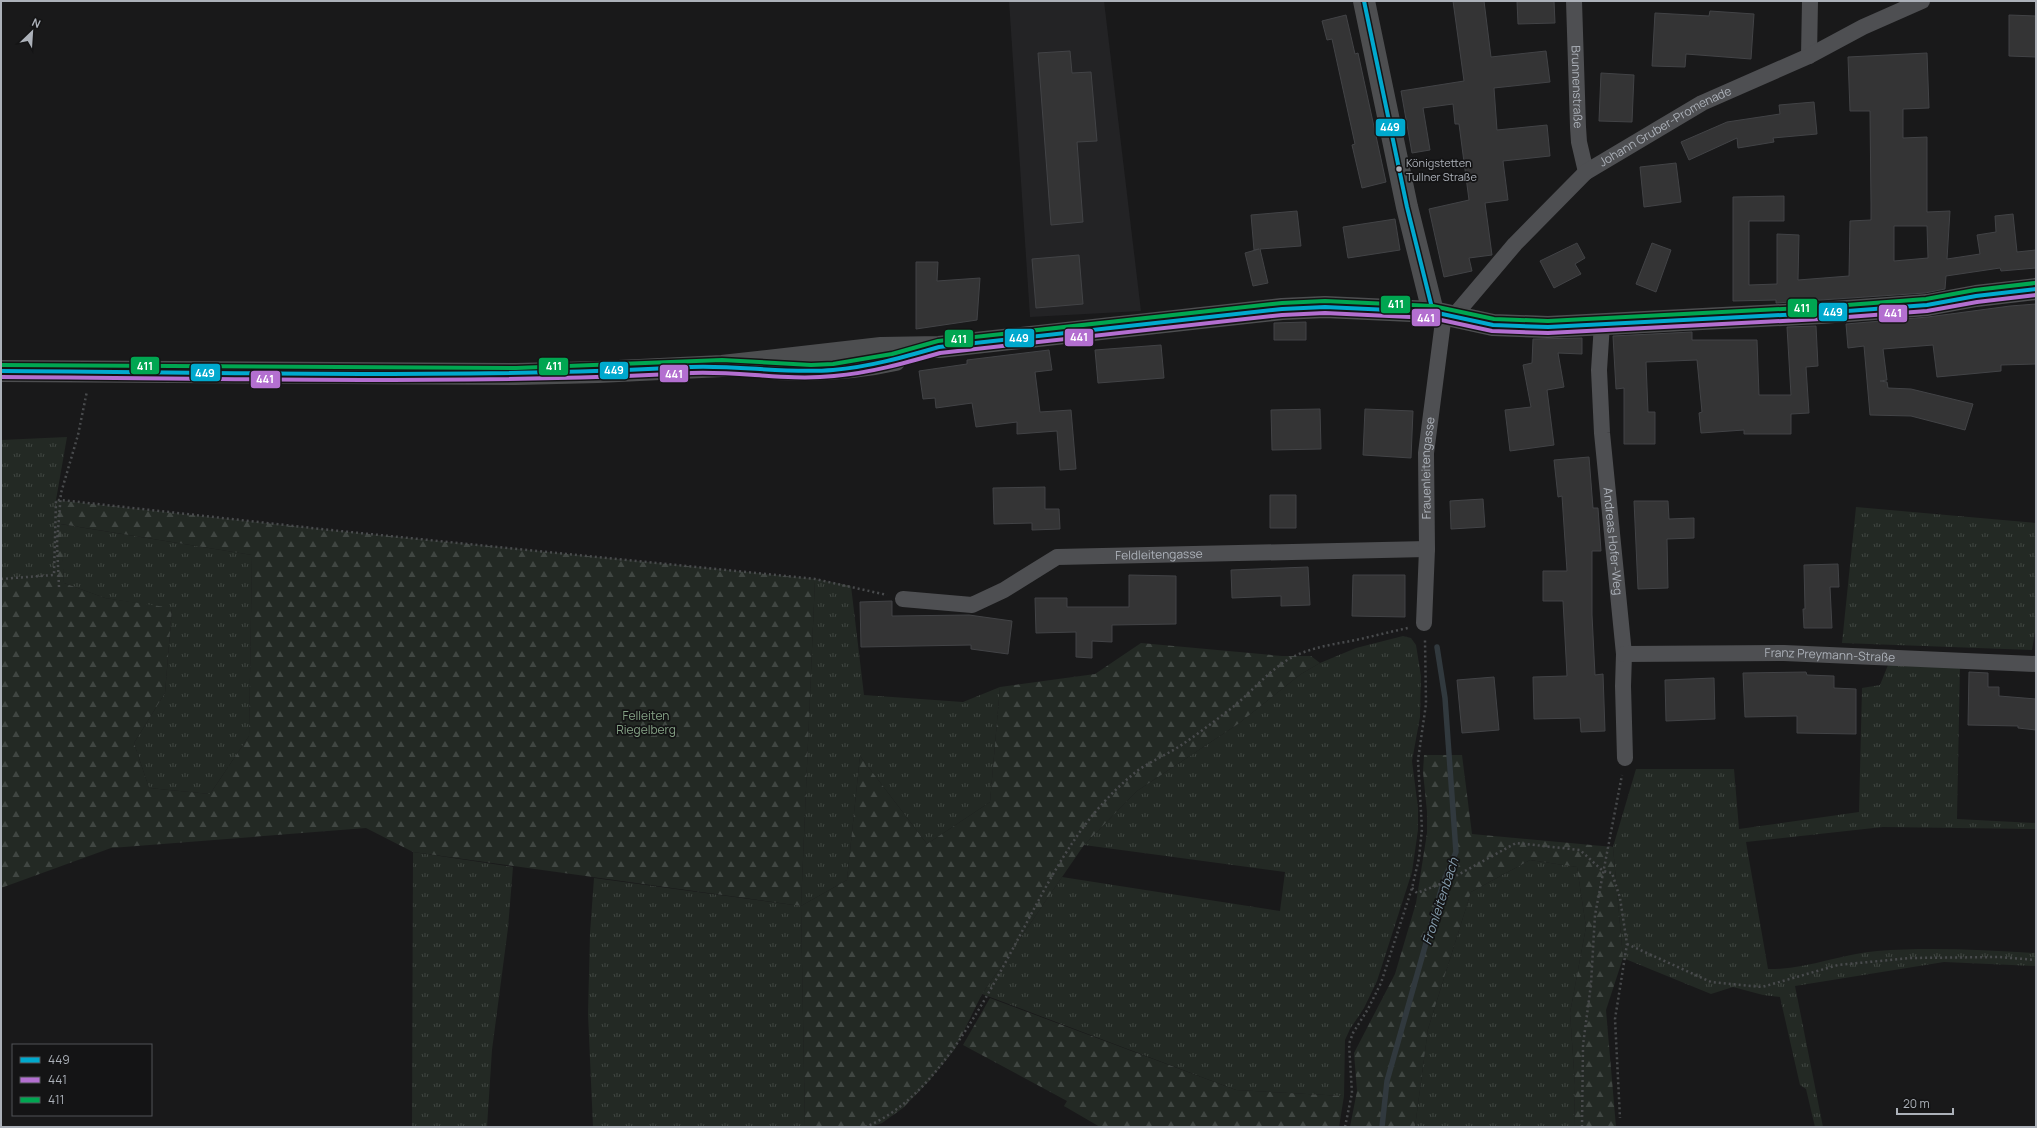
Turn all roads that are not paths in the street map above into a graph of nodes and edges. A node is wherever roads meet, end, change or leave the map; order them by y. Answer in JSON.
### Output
{"nodes":[{"id":1,"x":1364,"y":1,"type":"edge"},
{"id":2,"x":1574,"y":1,"type":"edge"},
{"id":3,"x":1810,"y":1,"type":"edge"},
{"id":4,"x":1922,"y":1,"type":"edge"},
{"id":5,"x":1809,"y":56,"type":"junction"},
{"id":6,"x":1586,"y":172,"type":"junction"},
{"id":7,"x":2036,"y":289,"type":"edge"},
{"id":8,"x":1444,"y":314,"type":"junction"},
{"id":9,"x":1602,"y":324,"type":"junction"},
{"id":10,"x":1,"y":371,"type":"edge"},
{"id":11,"x":1427,"y":549,"type":"junction"},
{"id":12,"x":903,"y":599,"type":"road end"},
{"id":13,"x":1424,"y":623,"type":"road end"},
{"id":14,"x":1624,"y":654,"type":"junction"},
{"id":15,"x":2036,"y":664,"type":"edge"},
{"id":16,"x":1625,"y":758,"type":"road end"}],
"edges":[{"from":1,"to":8,"type":"main road"},
{"from":2,"to":6,"type":"street","name":"Brunnenstraße"},
{"from":3,"to":5,"type":"street"},
{"from":4,"to":5,"type":"street","name":"Johann Gruber-Promenade"},
{"from":5,"to":6,"type":"street","name":"Johann Gruber-Promenade"},
{"from":6,"to":8,"type":"street","name":"Johann Gruber-Promenade"},
{"from":7,"to":9,"type":"main road"},
{"from":8,"to":9,"type":"main road"},
{"from":8,"to":10,"type":"main road"},
{"from":8,"to":11,"type":"street","name":"Frauenleitengasse"},
{"from":9,"to":14,"type":"street","name":"Andreas Hofer-Weg"},
{"from":11,"to":12,"type":"street","name":"Feldleitengasse"},
{"from":11,"to":13,"type":"street","name":"Frauenleitengasse"},
{"from":14,"to":15,"type":"street","name":"Franz Preymann-Straße"},
{"from":14,"to":16,"type":"street","name":"Andreas Hofer-Weg"}]}
